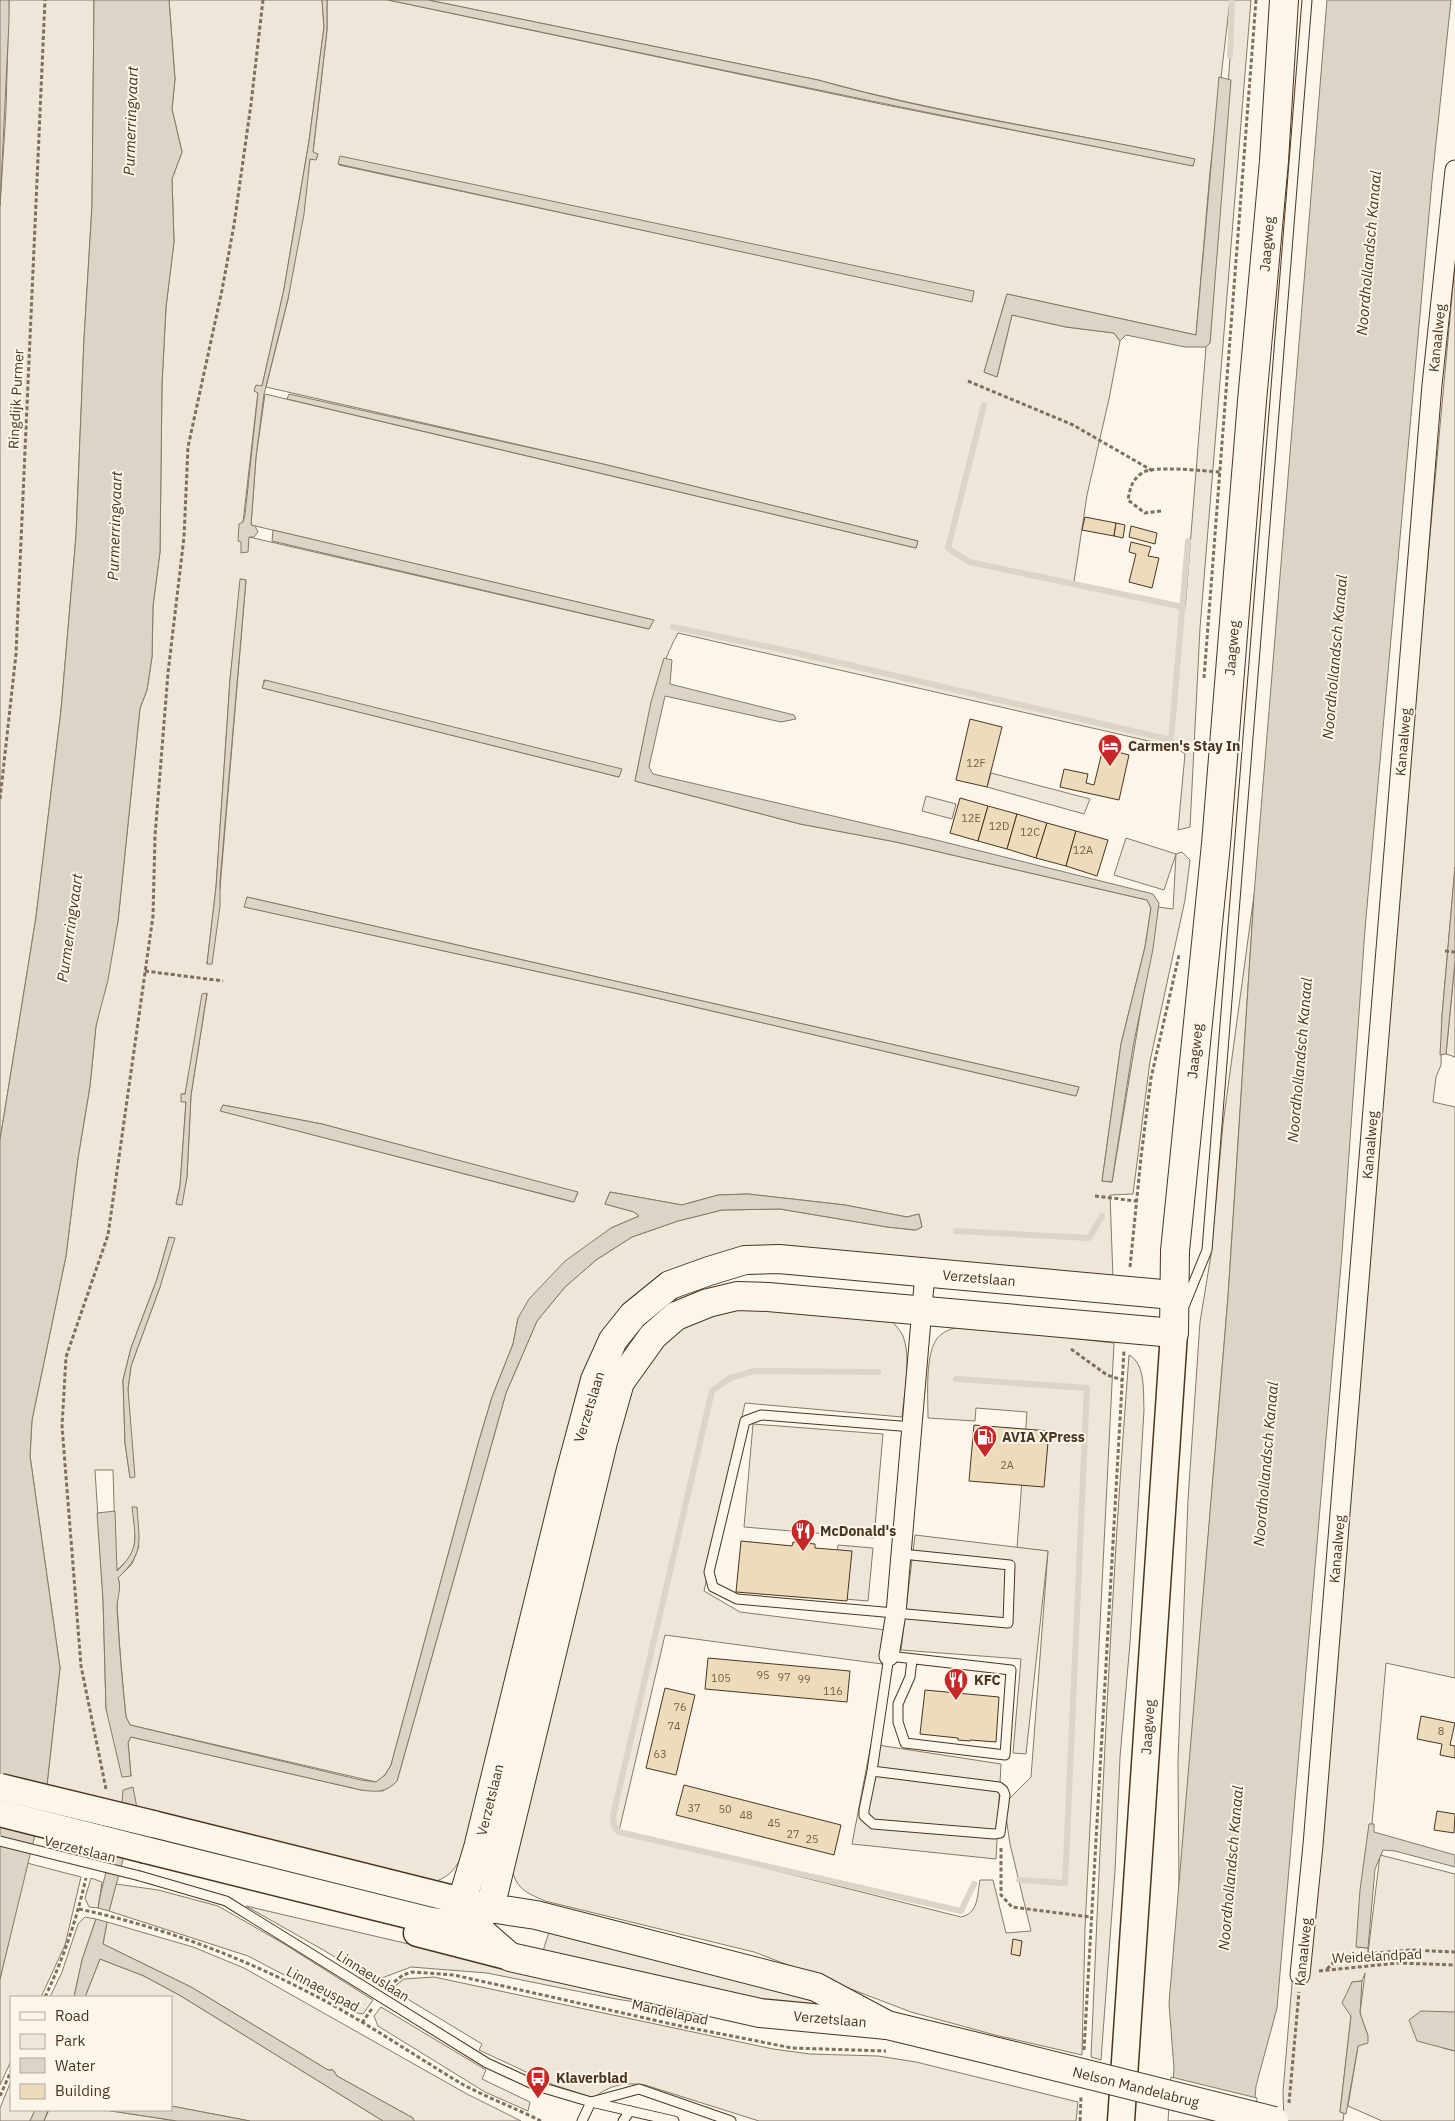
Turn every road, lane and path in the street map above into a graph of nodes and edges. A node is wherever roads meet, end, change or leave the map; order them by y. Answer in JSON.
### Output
{"nodes":[{"id":1,"x":45,"y":0,"type":"edge"},
{"id":2,"x":263,"y":0,"type":"edge"},
{"id":3,"x":1256,"y":0,"type":"edge"},
{"id":4,"x":1284,"y":0,"type":"edge"},
{"id":5,"x":1307,"y":0,"type":"edge"},
{"id":6,"x":1455,"y":170,"type":"edge"},
{"id":7,"x":968,"y":381,"type":"dead end"},
{"id":8,"x":1153,"y":471,"type":"junction"},
{"id":9,"x":1218,"y":472,"type":"junction"},
{"id":10,"x":1246,"y":474,"type":"junction"},
{"id":11,"x":1161,"y":511,"type":"dead end"},
{"id":12,"x":1203,"y":686,"type":"dead end"},
{"id":13,"x":0,"y":799,"type":"edge"},
{"id":14,"x":1180,"y":948,"type":"dead end"},
{"id":15,"x":1445,"y":951,"type":"dead end"},
{"id":16,"x":1455,"y":952,"type":"edge"},
{"id":17,"x":145,"y":971,"type":"junction"},
{"id":18,"x":223,"y":981,"type":"dead end"},
{"id":19,"x":1095,"y":1196,"type":"dead end"},
{"id":20,"x":1136,"y":1202,"type":"junction"},
{"id":21,"x":925,"y":1273,"type":"junction"},
{"id":22,"x":1183,"y":1288,"type":"junction"},
{"id":23,"x":1127,"y":1291,"type":"junction"},
{"id":24,"x":923,"y":1310,"type":"junction"},
{"id":25,"x":1126,"y":1329,"type":"junction"},
{"id":26,"x":1174,"y":1333,"type":"junction"},
{"id":27,"x":913,"y":1428,"type":"junction"},
{"id":28,"x":902,"y":1554,"type":"junction"},
{"id":29,"x":896,"y":1613,"type":"junction"},
{"id":30,"x":889,"y":1656,"type":"junction"},
{"id":31,"x":912,"y":1660,"type":"junction"},
{"id":32,"x":872,"y":1771,"type":"junction"},
{"id":33,"x":0,"y":1787,"type":"edge"},
{"id":34,"x":107,"y":1791,"type":"dead end"},
{"id":35,"x":0,"y":1813,"type":"edge"},
{"id":36,"x":0,"y":1829,"type":"edge"},
{"id":37,"x":1000,"y":1833,"type":"junction"},
{"id":38,"x":0,"y":1841,"type":"edge"},
{"id":39,"x":143,"y":1863,"type":"junction"},
{"id":40,"x":88,"y":1873,"type":"dead end"},
{"id":41,"x":79,"y":1909,"type":"junction"},
{"id":42,"x":474,"y":1911,"type":"junction"},
{"id":43,"x":1090,"y":1917,"type":"junction"},
{"id":44,"x":1455,"y":1952,"type":"edge"},
{"id":45,"x":510,"y":1957,"type":"junction"},
{"id":46,"x":1455,"y":1965,"type":"edge"},
{"id":47,"x":1327,"y":1969,"type":"junction"},
{"id":48,"x":1300,"y":1975,"type":"junction"},
{"id":49,"x":45,"y":1996,"type":"edge"},
{"id":50,"x":380,"y":1997,"type":"junction"},
{"id":51,"x":362,"y":2023,"type":"junction"},
{"id":52,"x":887,"y":2025,"type":"junction"},
{"id":53,"x":894,"y":2051,"type":"dead end"},
{"id":54,"x":998,"y":2052,"type":"joint"},
{"id":55,"x":1084,"y":2053,"type":"dead end"},
{"id":56,"x":10,"y":2072,"type":"edge"},
{"id":57,"x":1082,"y":2092,"type":"dead end"},
{"id":58,"x":0,"y":2096,"type":"edge"},
{"id":59,"x":591,"y":2102,"type":"junction"},
{"id":60,"x":630,"y":2111,"type":"junction"},
{"id":61,"x":1281,"y":2116,"type":"edge"},
{"id":62,"x":541,"y":2121,"type":"edge"},
{"id":63,"x":582,"y":2121,"type":"edge"},
{"id":64,"x":623,"y":2121,"type":"edge"},
{"id":65,"x":674,"y":2121,"type":"edge"},
{"id":66,"x":731,"y":2121,"type":"edge"},
{"id":67,"x":1080,"y":2121,"type":"edge"},
{"id":68,"x":1121,"y":2121,"type":"edge"}],
"edges":[{"from":1,"to":13,"type":"path","name":"Ringdijk Purmer"},
{"from":2,"to":17,"type":"path"},
{"from":3,"to":9,"type":"path"},
{"from":4,"to":10,"type":"main road","name":"Jaagweg"},
{"from":5,"to":22,"type":"lane","name":"Jaagweg"},
{"from":6,"to":48,"type":"street","name":"Kanaalweg"},
{"from":7,"to":8,"type":"path"},
{"from":8,"to":9,"type":"path"},
{"from":8,"to":11,"type":"path"},
{"from":9,"to":10,"type":"path"},
{"from":9,"to":12,"type":"path"},
{"from":10,"to":22,"type":"main road","name":"Jaagweg"},
{"from":14,"to":20,"type":"path"},
{"from":15,"to":16,"type":"path"},
{"from":17,"to":18,"type":"path"},
{"from":17,"to":34,"type":"path"},
{"from":19,"to":20,"type":"path"},
{"from":20,"to":23,"type":"path"},
{"from":21,"to":23,"type":"main road","name":"Verzetslaan"},
{"from":21,"to":24,"type":"street"},
{"from":21,"to":42,"type":"main road","name":"Verzetslaan"},
{"from":22,"to":23,"type":"main road","name":"Verzetslaan"},
{"from":22,"to":26,"type":"main road","name":"Jaagweg"},
{"from":24,"to":25,"type":"main road","name":"Verzetslaan"},
{"from":24,"to":27,"type":"street"},
{"from":24,"to":42,"type":"main road","name":"Verzetslaan"},
{"from":25,"to":26,"type":"main road","name":"Verzetslaan"},
{"from":25,"to":43,"type":"path"},
{"from":26,"to":68,"type":"main road","name":"Jaagweg"},
{"from":27,"to":28,"type":"street"},
{"from":27,"to":29,"type":"lane"},
{"from":28,"to":29,"type":"street"},
{"from":28,"to":29,"type":"lane"},
{"from":29,"to":30,"type":"street"},
{"from":30,"to":31,"type":"lane"},
{"from":30,"to":32,"type":"lane"},
{"from":31,"to":31,"type":"lane"},
{"from":32,"to":37,"type":"lane"},
{"from":32,"to":37,"type":"lane"},
{"from":33,"to":42,"type":"main road","name":"Verzetslaan","bridge":true},
{"from":35,"to":39,"type":"main road","name":"Verzetslaan","bridge":true},
{"from":36,"to":39,"type":"main road","name":"Verzetslaan"},
{"from":37,"to":43,"type":"path"},
{"from":38,"to":39,"type":"lane","name":"Verzetslaan","bridge":true},
{"from":39,"to":42,"type":"main road","name":"Verzetslaan"},
{"from":39,"to":45,"type":"main road","name":"Verzetslaan"},
{"from":39,"to":50,"type":"lane","name":"Linnaeuslaan"},
{"from":40,"to":41,"type":"path"},
{"from":41,"to":49,"type":"path"},
{"from":41,"to":51,"type":"path","name":"Linnaeuspad"},
{"from":42,"to":45,"type":"main road","name":"Verzetslaan"},
{"from":42,"to":52,"type":"main road","name":"Verzetslaan"},
{"from":43,"to":55,"type":"path"},
{"from":44,"to":47,"type":"path"},
{"from":45,"to":52,"type":"main road","name":"Verzetslaan"},
{"from":46,"to":47,"type":"path","name":"Weidelandpad"},
{"from":47,"to":48,"type":"path","name":"Weidelandpad"},
{"from":48,"to":61,"type":"path","name":"Kanaalweg"},
{"from":50,"to":51,"type":"path","name":"Mandelapad"},
{"from":50,"to":53,"type":"path","name":"Mandelapad"},
{"from":50,"to":59,"type":"lane","name":"Linnaeuslaan"},
{"from":51,"to":62,"type":"path","name":"Linnaeuspad"},
{"from":52,"to":54,"type":"main road","name":"Verzetslaan"},
{"from":54,"to":61,"type":"main road","name":"Nelson Mandelabrug","bridge":true},
{"from":56,"to":58,"type":"path"},
{"from":57,"to":67,"type":"path"},
{"from":59,"to":60,"type":"lane","name":"Linnaeuslaan"},
{"from":59,"to":63,"type":"lane"},
{"from":59,"to":66,"type":"lane"},
{"from":60,"to":64,"type":"lane"},
{"from":60,"to":65,"type":"lane","name":"Linnaeuslaan"}]}
